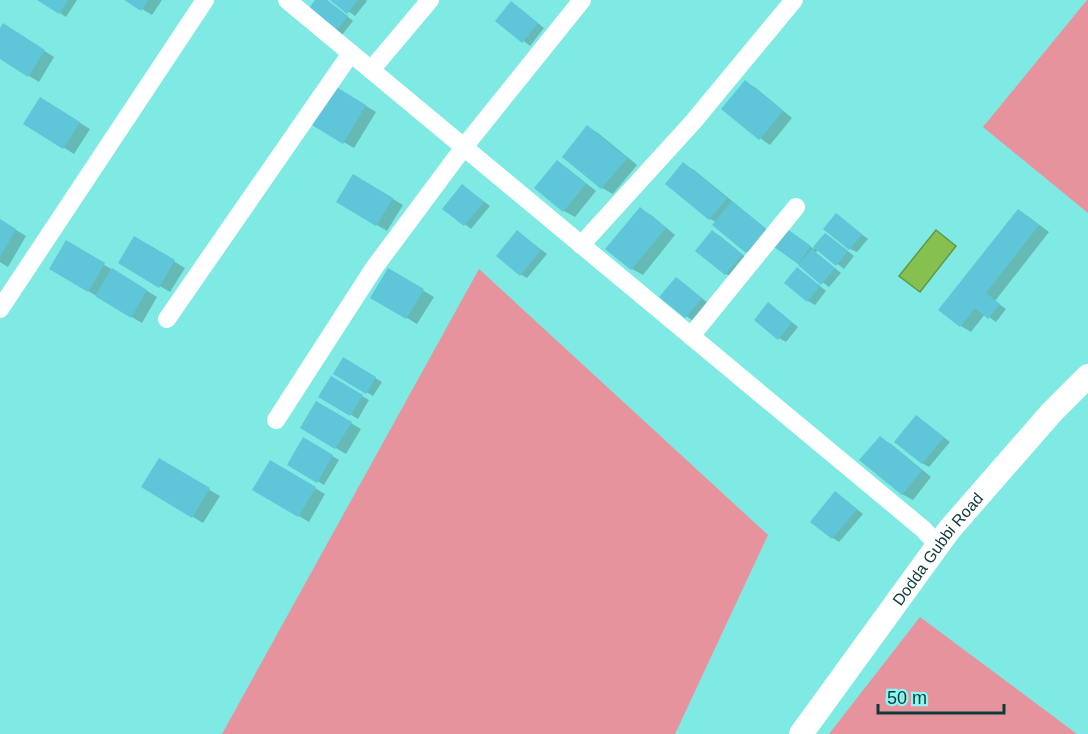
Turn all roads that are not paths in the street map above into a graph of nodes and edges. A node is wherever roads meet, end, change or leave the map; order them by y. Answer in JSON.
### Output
{"nodes":[{"id":1,"x":205,"y":0,"type":"edge"},
{"id":2,"x":430,"y":0,"type":"edge"},
{"id":3,"x":582,"y":0,"type":"edge"},
{"id":4,"x":794,"y":0,"type":"edge"},
{"id":5,"x":299,"y":3,"type":"edge"},
{"id":6,"x":351,"y":53,"type":"junction"},
{"id":7,"x":371,"y":70,"type":"junction"},
{"id":8,"x":464,"y":147,"type":"junction"},
{"id":9,"x":796,"y":207,"type":"dead end"},
{"id":10,"x":581,"y":245,"type":"junction"},
{"id":11,"x":0,"y":309,"type":"edge"},
{"id":12,"x":167,"y":319,"type":"dead end"},
{"id":13,"x":691,"y":336,"type":"junction"},
{"id":14,"x":1088,"y":376,"type":"edge"},
{"id":15,"x":276,"y":420,"type":"dead end"},
{"id":16,"x":938,"y":545,"type":"junction"},
{"id":17,"x":801,"y":734,"type":"edge"}],
"edges":[{"from":1,"to":11,"type":"street"},
{"from":2,"to":7,"type":"street"},
{"from":3,"to":8,"type":"street"},
{"from":4,"to":10,"type":"street"},
{"from":5,"to":6,"type":"street"},
{"from":6,"to":7,"type":"street"},
{"from":6,"to":12,"type":"street"},
{"from":7,"to":8,"type":"street"},
{"from":8,"to":10,"type":"street"},
{"from":8,"to":15,"type":"street"},
{"from":9,"to":13,"type":"street"},
{"from":10,"to":13,"type":"street"},
{"from":13,"to":16,"type":"street"},
{"from":14,"to":16,"type":"main road","name":"Dodda Gubbi Road"},
{"from":16,"to":17,"type":"main road","name":"Dodda Gubbi Road"}]}
